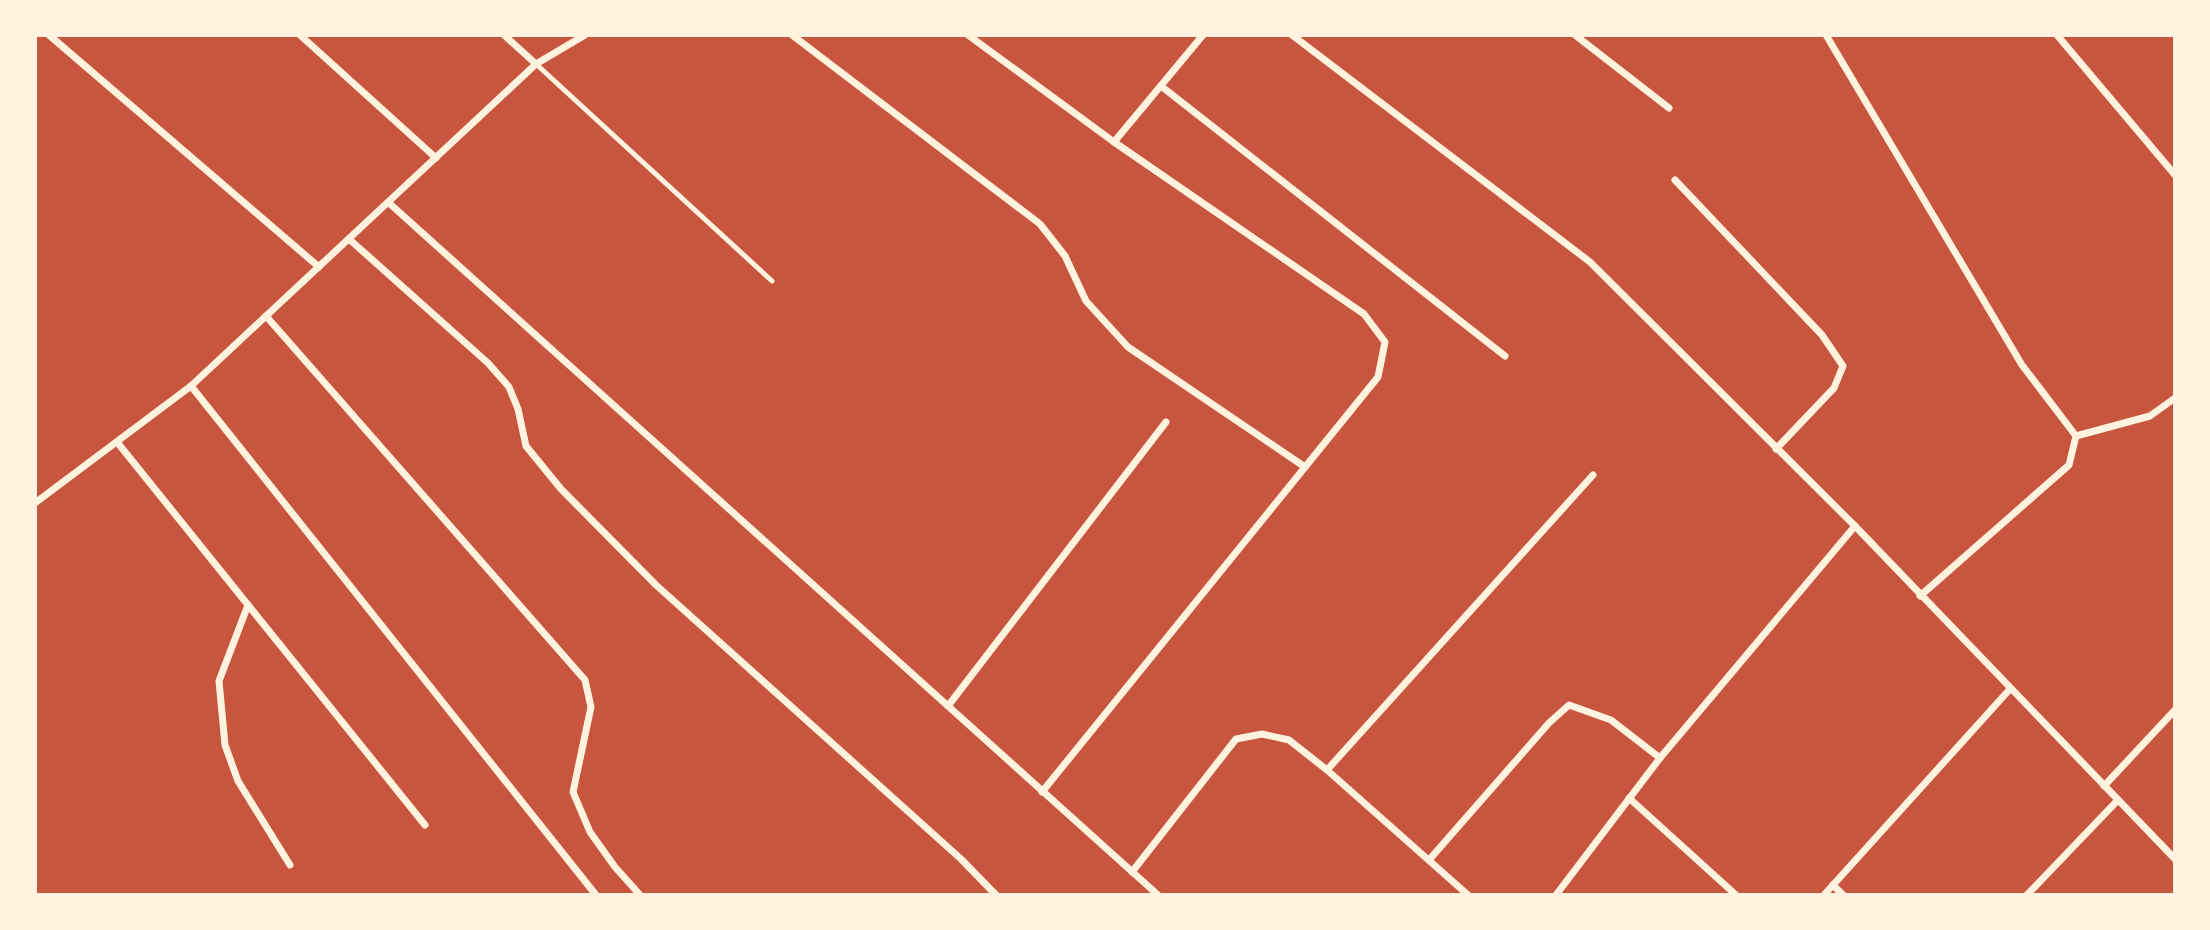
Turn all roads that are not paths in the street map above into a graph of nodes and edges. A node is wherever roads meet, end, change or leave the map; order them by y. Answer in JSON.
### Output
{"nodes":[{"id":1,"x":49,"y":35,"type":"edge"},
{"id":2,"x":300,"y":35,"type":"edge"},
{"id":3,"x":504,"y":35,"type":"edge"},
{"id":4,"x":585,"y":35,"type":"edge"},
{"id":5,"x":792,"y":35,"type":"edge"},
{"id":6,"x":968,"y":35,"type":"edge"},
{"id":7,"x":1203,"y":35,"type":"edge"},
{"id":8,"x":1292,"y":35,"type":"edge"},
{"id":9,"x":1575,"y":35,"type":"edge"},
{"id":10,"x":1826,"y":35,"type":"edge"},
{"id":11,"x":2057,"y":35,"type":"edge"},
{"id":12,"x":536,"y":64,"type":"junction"},
{"id":13,"x":1161,"y":86,"type":"junction"},
{"id":14,"x":1670,"y":108,"type":"dead end"},
{"id":15,"x":1114,"y":142,"type":"junction"},
{"id":16,"x":436,"y":158,"type":"junction"},
{"id":17,"x":2175,"y":175,"type":"edge"},
{"id":18,"x":1675,"y":180,"type":"dead end"},
{"id":19,"x":388,"y":203,"type":"junction"},
{"id":20,"x":349,"y":239,"type":"junction"},
{"id":21,"x":319,"y":267,"type":"junction"},
{"id":22,"x":772,"y":281,"type":"dead end"},
{"id":23,"x":266,"y":316,"type":"junction"},
{"id":24,"x":1505,"y":356,"type":"dead end"},
{"id":25,"x":191,"y":386,"type":"junction"},
{"id":26,"x":2175,"y":398,"type":"edge"},
{"id":27,"x":1166,"y":422,"type":"dead end"},
{"id":28,"x":2076,"y":436,"type":"junction"},
{"id":29,"x":117,"y":442,"type":"junction"},
{"id":30,"x":1776,"y":449,"type":"junction"},
{"id":31,"x":1306,"y":467,"type":"junction"},
{"id":32,"x":1593,"y":475,"type":"dead end"},
{"id":33,"x":35,"y":503,"type":"edge"},
{"id":34,"x":1855,"y":526,"type":"junction"},
{"id":35,"x":1920,"y":596,"type":"junction"},
{"id":36,"x":248,"y":605,"type":"junction"},
{"id":37,"x":2010,"y":689,"type":"junction"},
{"id":38,"x":948,"y":706,"type":"junction"},
{"id":39,"x":2175,"y":710,"type":"edge"},
{"id":40,"x":1660,"y":758,"type":"junction"},
{"id":41,"x":1327,"y":770,"type":"junction"},
{"id":42,"x":2104,"y":786,"type":"junction"},
{"id":43,"x":1042,"y":792,"type":"junction"},
{"id":44,"x":1629,"y":798,"type":"junction"},
{"id":45,"x":2118,"y":800,"type":"junction"},
{"id":46,"x":425,"y":825,"type":"dead end"},
{"id":47,"x":2175,"y":859,"type":"edge"},
{"id":48,"x":1429,"y":860,"type":"junction"},
{"id":49,"x":290,"y":865,"type":"dead end"},
{"id":50,"x":1132,"y":872,"type":"junction"},
{"id":51,"x":1833,"y":886,"type":"junction"},
{"id":52,"x":596,"y":895,"type":"edge"},
{"id":53,"x":640,"y":895,"type":"edge"},
{"id":54,"x":996,"y":895,"type":"edge"},
{"id":55,"x":1158,"y":895,"type":"edge"},
{"id":56,"x":1468,"y":895,"type":"edge"},
{"id":57,"x":1556,"y":895,"type":"edge"},
{"id":58,"x":1736,"y":895,"type":"edge"},
{"id":59,"x":1824,"y":895,"type":"edge"},
{"id":60,"x":1843,"y":895,"type":"edge"},
{"id":61,"x":2027,"y":895,"type":"edge"}],
"edges":[{"from":1,"to":21,"type":"street"},
{"from":2,"to":16,"type":"street"},
{"from":3,"to":12,"type":"street"},
{"from":4,"to":12,"type":"street"},
{"from":5,"to":31,"type":"street"},
{"from":6,"to":15,"type":"street"},
{"from":7,"to":13,"type":"street"},
{"from":8,"to":30,"type":"street"},
{"from":9,"to":14,"type":"street"},
{"from":10,"to":28,"type":"street"},
{"from":11,"to":17,"type":"street"},
{"from":12,"to":16,"type":"street"},
{"from":12,"to":22,"type":"lane"},
{"from":13,"to":15,"type":"street"},
{"from":13,"to":24,"type":"street"},
{"from":15,"to":31,"type":"street"},
{"from":16,"to":19,"type":"street"},
{"from":18,"to":30,"type":"street"},
{"from":19,"to":20,"type":"street"},
{"from":19,"to":38,"type":"street"},
{"from":20,"to":21,"type":"street"},
{"from":20,"to":54,"type":"street"},
{"from":21,"to":23,"type":"street"},
{"from":23,"to":25,"type":"street"},
{"from":23,"to":53,"type":"street"},
{"from":25,"to":29,"type":"street"},
{"from":25,"to":52,"type":"street"},
{"from":26,"to":28,"type":"street"},
{"from":27,"to":38,"type":"street"},
{"from":28,"to":35,"type":"street"},
{"from":29,"to":33,"type":"street"},
{"from":29,"to":36,"type":"street"},
{"from":30,"to":34,"type":"street"},
{"from":31,"to":43,"type":"street"},
{"from":32,"to":41,"type":"street"},
{"from":34,"to":35,"type":"street"},
{"from":34,"to":40,"type":"street"},
{"from":35,"to":37,"type":"street"},
{"from":36,"to":46,"type":"street"},
{"from":36,"to":49,"type":"street"},
{"from":37,"to":42,"type":"street"},
{"from":37,"to":51,"type":"street"},
{"from":38,"to":43,"type":"street"},
{"from":39,"to":42,"type":"street"},
{"from":40,"to":44,"type":"street"},
{"from":40,"to":48,"type":"street"},
{"from":41,"to":48,"type":"street"},
{"from":41,"to":50,"type":"street"},
{"from":42,"to":45,"type":"street"},
{"from":43,"to":50,"type":"street"},
{"from":44,"to":57,"type":"street"},
{"from":44,"to":58,"type":"street"},
{"from":45,"to":47,"type":"street"},
{"from":45,"to":61,"type":"street"},
{"from":48,"to":56,"type":"street"},
{"from":50,"to":55,"type":"street"},
{"from":51,"to":59,"type":"street"},
{"from":51,"to":60,"type":"street"}]}
